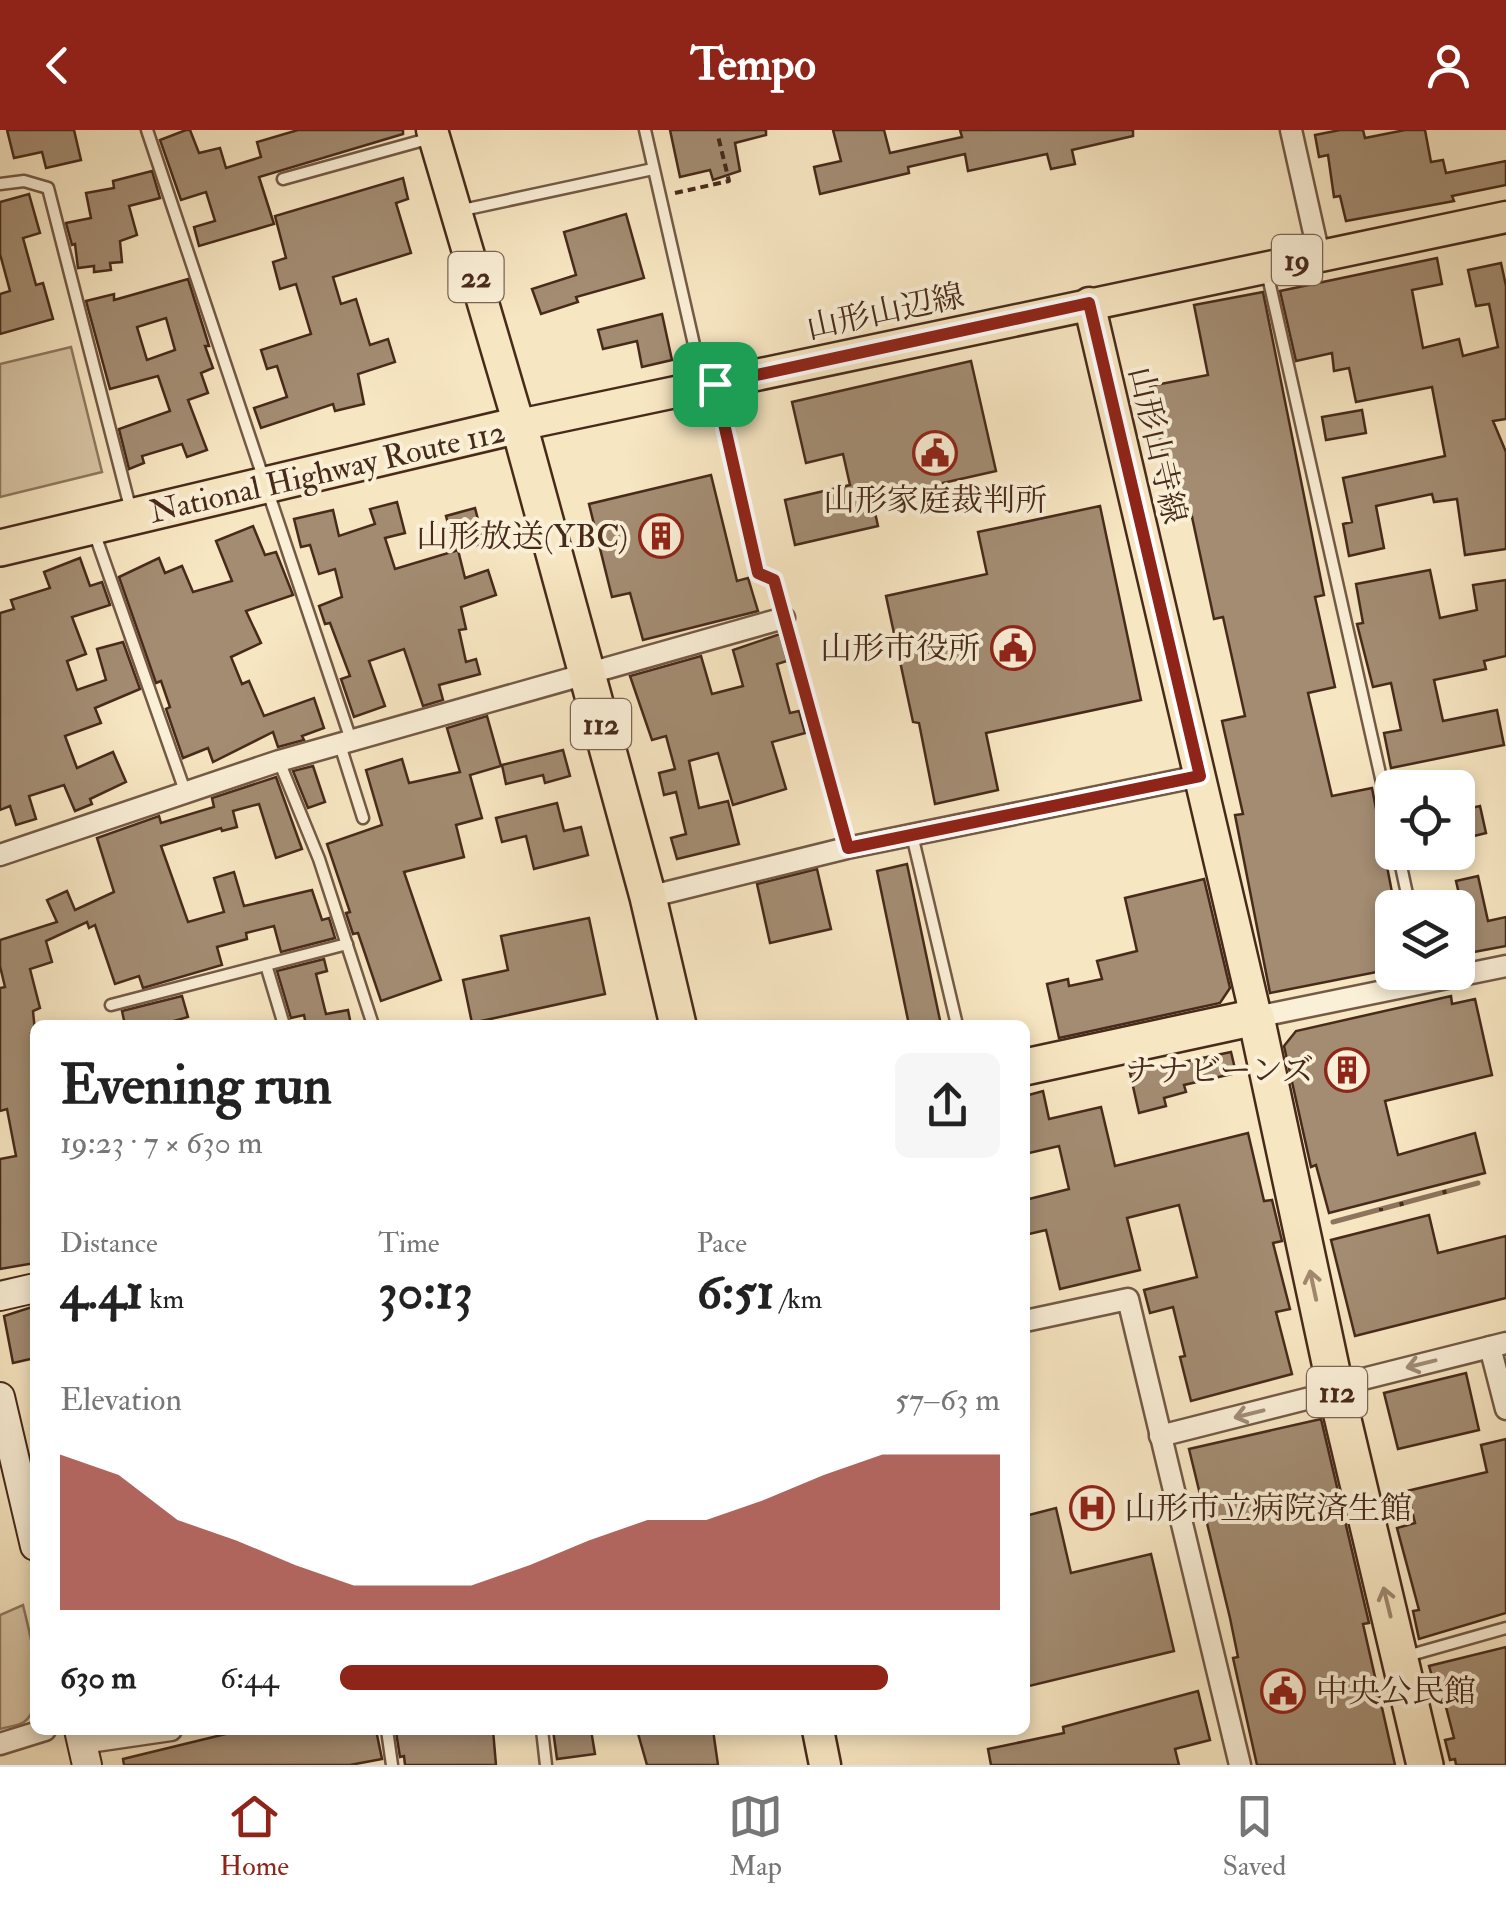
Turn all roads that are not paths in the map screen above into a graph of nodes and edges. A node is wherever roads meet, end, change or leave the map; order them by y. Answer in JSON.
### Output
{"nodes":[{"id":1,"x":147,"y":130,"type":"edge"},
{"id":2,"x":645,"y":130,"type":"edge"},
{"id":3,"x":1291,"y":130,"type":"edge"},
{"id":4,"x":433,"y":134,"type":"edge"},
{"id":5,"x":653,"y":169,"type":"junction"},
{"id":6,"x":283,"y":178,"type":"dead end"},
{"id":7,"x":0,"y":184,"type":"edge"},
{"id":8,"x":457,"y":212,"type":"junction"},
{"id":9,"x":1505,"y":223,"type":"edge"},
{"id":10,"x":1319,"y":255,"type":"junction"},
{"id":11,"x":1265,"y":266,"type":"junction"},
{"id":12,"x":1089,"y":303,"type":"junction"},
{"id":13,"x":709,"y":384,"type":"junction"},
{"id":14,"x":519,"y":425,"type":"junction"},
{"id":15,"x":267,"y":486,"type":"junction"},
{"id":16,"x":132,"y":517,"type":"junction"},
{"id":17,"x":92,"y":526,"type":"junction"},
{"id":18,"x":0,"y":548,"type":"edge"},
{"id":19,"x":784,"y":618,"type":"junction"},
{"id":20,"x":588,"y":674,"type":"junction"},
{"id":21,"x":345,"y":742,"type":"junction"},
{"id":22,"x":279,"y":761,"type":"junction"},
{"id":23,"x":1379,"y":770,"type":"edge"},
{"id":24,"x":1200,"y":776,"type":"junction"},
{"id":25,"x":185,"y":791,"type":"junction"},
{"id":26,"x":363,"y":818,"type":"dead end"},
{"id":27,"x":912,"y":834,"type":"junction"},
{"id":28,"x":848,"y":848,"type":"junction"},
{"id":29,"x":0,"y":855,"type":"edge"},
{"id":30,"x":648,"y":897,"type":"junction"},
{"id":31,"x":348,"y":944,"type":"junction"},
{"id":32,"x":266,"y":965,"type":"junction"},
{"id":33,"x":1506,"y":966,"type":"edge"},
{"id":34,"x":1475,"y":971,"type":"edge"},
{"id":35,"x":1375,"y":990,"type":"edge"},
{"id":36,"x":111,"y":1006,"type":"dead end"},
{"id":37,"x":1256,"y":1017,"type":"junction"},
{"id":38,"x":282,"y":1020,"type":"edge"},
{"id":39,"x":371,"y":1020,"type":"edge"},
{"id":40,"x":677,"y":1020,"type":"edge"},
{"id":41,"x":956,"y":1020,"type":"edge"},
{"id":42,"x":1030,"y":1066,"type":"edge"},
{"id":43,"x":30,"y":1289,"type":"edge"},
{"id":44,"x":0,"y":1296,"type":"edge"},
{"id":45,"x":1030,"y":1321,"type":"edge"},
{"id":46,"x":1498,"y":1345,"type":"edge"},
{"id":47,"x":1335,"y":1386,"type":"junction"},
{"id":48,"x":0,"y":1396,"type":"edge"},
{"id":49,"x":1506,"y":1409,"type":"edge"},
{"id":50,"x":1160,"y":1436,"type":"junction"},
{"id":51,"x":30,"y":1519,"type":"edge"},
{"id":52,"x":1506,"y":1628,"type":"edge"},
{"id":53,"x":1402,"y":1658,"type":"junction"},
{"id":54,"x":30,"y":1735,"type":"edge"},
{"id":55,"x":142,"y":1735,"type":"edge"},
{"id":56,"x":387,"y":1735,"type":"edge"},
{"id":57,"x":543,"y":1735,"type":"edge"},
{"id":58,"x":819,"y":1735,"type":"edge"},
{"id":59,"x":0,"y":1744,"type":"edge"},
{"id":60,"x":82,"y":1746,"type":"edge"},
{"id":61,"x":392,"y":1765,"type":"edge"},
{"id":62,"x":546,"y":1765,"type":"edge"},
{"id":63,"x":826,"y":1765,"type":"edge"},
{"id":64,"x":1240,"y":1765,"type":"edge"},
{"id":65,"x":1425,"y":1765,"type":"edge"}],
"edges":[{"from":1,"to":15,"type":"lane"},
{"from":2,"to":5,"type":"lane"},
{"from":3,"to":10,"type":"street"},
{"from":4,"to":6,"type":"lane"},
{"from":4,"to":8,"type":"main road","number":"22"},
{"from":5,"to":8,"type":"lane"},
{"from":5,"to":13,"type":"lane"},
{"from":7,"to":16,"type":"lane"},
{"from":8,"to":14,"type":"main road","number":"22"},
{"from":9,"to":10,"type":"main road","number":"19"},
{"from":10,"to":11,"type":"main road","number":"19"},
{"from":11,"to":12,"type":"main road","number":"19"},
{"from":11,"to":23,"type":"lane"},
{"from":12,"to":13,"type":"main road","name":"山形山辺線"},
{"from":12,"to":24,"type":"main road","name":"山形山寺線"},
{"from":13,"to":14,"type":"main road","name":"山形山辺線"},
{"from":13,"to":19,"type":"lane"},
{"from":14,"to":15,"type":"highway","name":"National Highway Route 112"},
{"from":14,"to":20,"type":"highway","name":"National Highway Route 112","number":"112"},
{"from":15,"to":16,"type":"highway","name":"National Highway Route 112"},
{"from":15,"to":21,"type":"lane"},
{"from":16,"to":17,"type":"highway","name":"National Highway Route 112"},
{"from":17,"to":18,"type":"highway","name":"National Highway Route 112"},
{"from":17,"to":25,"type":"lane"},
{"from":19,"to":20,"type":"street"},
{"from":19,"to":28,"type":"lane"},
{"from":20,"to":21,"type":"street"},
{"from":20,"to":30,"type":"highway","name":"National Highway Route 112","number":"112"},
{"from":21,"to":22,"type":"street"},
{"from":21,"to":26,"type":"lane"},
{"from":22,"to":25,"type":"street"},
{"from":22,"to":31,"type":"lane"},
{"from":24,"to":27,"type":"street"},
{"from":24,"to":37,"type":"main road","name":"山形山寺線"},
{"from":25,"to":29,"type":"street"},
{"from":27,"to":28,"type":"street"},
{"from":27,"to":41,"type":"lane"},
{"from":28,"to":30,"type":"street"},
{"from":30,"to":40,"type":"highway","name":"National Highway Route 112","number":"112"},
{"from":31,"to":32,"type":"lane"},
{"from":31,"to":39,"type":"lane"},
{"from":32,"to":36,"type":"lane"},
{"from":32,"to":38,"type":"lane"},
{"from":33,"to":34,"type":"street"},
{"from":35,"to":37,"type":"street"},
{"from":37,"to":42,"type":"highway"},
{"from":47,"to":37,"type":"highway","number":"112","one_way":true},
{"from":43,"to":44,"type":"street"},
{"from":45,"to":50,"type":"street"},
{"from":46,"to":47,"type":"street","one_way":true},
{"from":46,"to":49,"type":"street"},
{"from":47,"to":50,"type":"street","one_way":true},
{"from":53,"to":47,"type":"highway","number":"112","one_way":true},
{"from":48,"to":51,"type":"street"},
{"from":50,"to":64,"type":"street"},
{"from":52,"to":53,"type":"lane"},
{"from":53,"to":65,"type":"highway","number":"112"},
{"from":54,"to":59,"type":"street"},
{"from":55,"to":60,"type":"street"},
{"from":56,"to":61,"type":"lane"},
{"from":57,"to":62,"type":"lane"},
{"from":58,"to":63,"type":"main road"}]}
